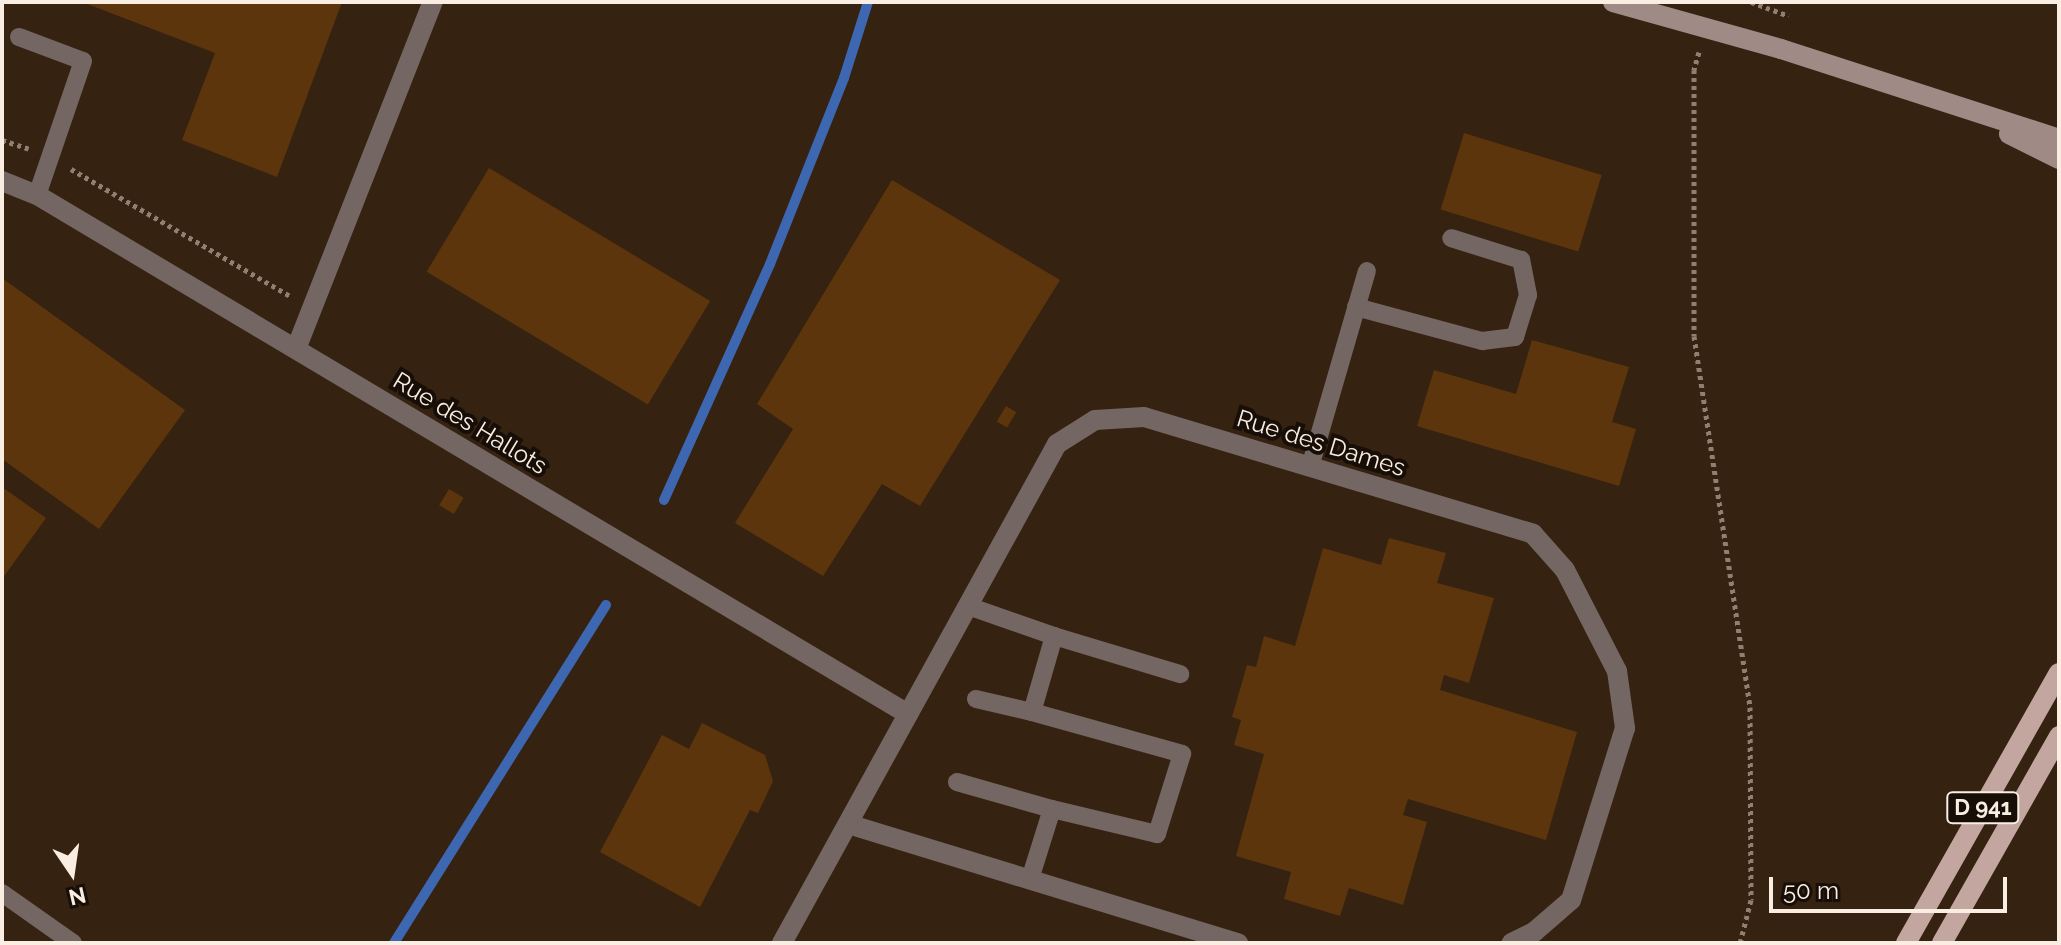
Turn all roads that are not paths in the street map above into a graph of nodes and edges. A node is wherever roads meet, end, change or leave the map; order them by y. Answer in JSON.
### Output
{"nodes":[{"id":1,"x":433,"y":2,"type":"edge"},
{"id":2,"x":1613,"y":2,"type":"edge"},
{"id":3,"x":19,"y":37,"type":"dead end"},
{"id":4,"x":1962,"y":111,"type":"junction"},
{"id":5,"x":2059,"y":139,"type":"edge"},
{"id":6,"x":2059,"y":159,"type":"edge"},
{"id":7,"x":2,"y":181,"type":"edge"},
{"id":8,"x":37,"y":195,"type":"junction"},
{"id":9,"x":1451,"y":238,"type":"dead end"},
{"id":10,"x":1367,"y":271,"type":"dead end"},
{"id":11,"x":1356,"y":307,"type":"junction"},
{"id":12,"x":296,"y":349,"type":"junction"},
{"id":13,"x":1310,"y":467,"type":"junction"},
{"id":14,"x":968,"y":606,"type":"junction"},
{"id":15,"x":1054,"y":636,"type":"junction"},
{"id":16,"x":2059,"y":673,"type":"edge"},
{"id":17,"x":1180,"y":674,"type":"dead end"},
{"id":18,"x":976,"y":699,"type":"dead end"},
{"id":19,"x":1032,"y":712,"type":"junction"},
{"id":20,"x":908,"y":714,"type":"junction"},
{"id":21,"x":2059,"y":736,"type":"edge"},
{"id":22,"x":957,"y":782,"type":"dead end"},
{"id":23,"x":1052,"y":809,"type":"junction"},
{"id":24,"x":848,"y":824,"type":"junction"},
{"id":25,"x":1030,"y":879,"type":"junction"},
{"id":26,"x":2,"y":893,"type":"edge"},
{"id":27,"x":73,"y":943,"type":"edge"},
{"id":28,"x":782,"y":943,"type":"edge"},
{"id":29,"x":1238,"y":943,"type":"edge"},
{"id":30,"x":1511,"y":943,"type":"edge"},
{"id":31,"x":1906,"y":943,"type":"edge"},
{"id":32,"x":1942,"y":943,"type":"edge"}],
"edges":[{"from":1,"to":12,"type":"street"},
{"from":2,"to":4,"type":"main road"},
{"from":3,"to":8,"type":"lane"},
{"from":4,"to":5,"type":"main road"},
{"from":4,"to":6,"type":"main road"},
{"from":7,"to":8,"type":"street","name":"Rue des Hallots"},
{"from":8,"to":12,"type":"street","name":"Rue des Hallots"},
{"from":9,"to":11,"type":"lane"},
{"from":10,"to":11,"type":"lane"},
{"from":11,"to":13,"type":"lane"},
{"from":12,"to":20,"type":"street","name":"Rue des Hallots"},
{"from":13,"to":14,"type":"street","name":"Rue des Dames"},
{"from":13,"to":30,"type":"street","name":"Rue des Dames"},
{"from":14,"to":15,"type":"lane"},
{"from":14,"to":20,"type":"street","name":"Rue des Dames"},
{"from":15,"to":17,"type":"lane"},
{"from":15,"to":19,"type":"lane"},
{"from":16,"to":31,"type":"main road","number":"D 941"},
{"from":18,"to":19,"type":"lane"},
{"from":19,"to":23,"type":"lane"},
{"from":20,"to":24,"type":"street","name":"Rue des Dames"},
{"from":21,"to":32,"type":"main road","number":"D 941"},
{"from":22,"to":23,"type":"lane"},
{"from":23,"to":25,"type":"lane"},
{"from":24,"to":25,"type":"street"},
{"from":24,"to":28,"type":"street","name":"Rue des Dames"},
{"from":25,"to":29,"type":"street"},
{"from":26,"to":27,"type":"lane"}]}
